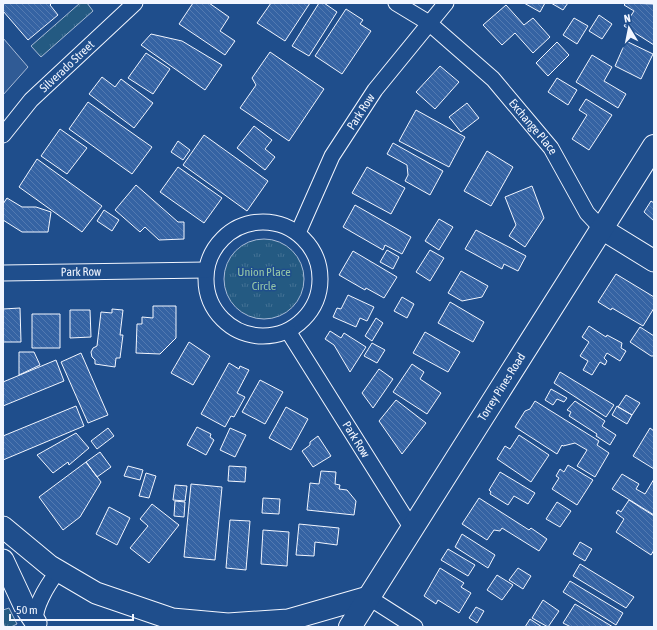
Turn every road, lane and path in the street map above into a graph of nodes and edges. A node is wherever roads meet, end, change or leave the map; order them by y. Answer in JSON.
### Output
{"nodes":[{"id":1,"x":135,"y":3,"type":"edge"},
{"id":2,"x":396,"y":3,"type":"edge"},
{"id":3,"x":446,"y":3,"type":"edge"},
{"id":4,"x":429,"y":22,"type":"junction"},
{"id":5,"x":3,"y":134,"type":"edge"},
{"id":6,"x":654,"y":146,"type":"edge"},
{"id":7,"x":602,"y":229,"type":"junction"},
{"id":8,"x":298,"y":233,"type":"junction"},
{"id":9,"x":654,"y":261,"type":"edge"},
{"id":10,"x":206,"y":270,"type":"junction"},
{"id":11,"x":3,"y":273,"type":"edge"},
{"id":12,"x":288,"y":331,"type":"junction"},
{"id":13,"x":3,"y":527,"type":"edge"},
{"id":14,"x":412,"y":527,"type":"junction"},
{"id":15,"x":3,"y":560,"type":"edge"},
{"id":16,"x":58,"y":571,"type":"junction"},
{"id":17,"x":368,"y":598,"type":"junction"},
{"id":18,"x":36,"y":625,"type":"edge"},
{"id":19,"x":350,"y":627,"type":"edge"},
{"id":20,"x":415,"y":627,"type":"edge"}],
"edges":[{"from":1,"to":5,"type":"street","name":"Silverado Street"},
{"from":2,"to":4,"type":"street","name":"Exchange Place"},
{"from":3,"to":4,"type":"street","name":"Park Row"},
{"from":4,"to":7,"type":"street","name":"Exchange Place"},
{"from":4,"to":8,"type":"street","name":"Park Row"},
{"from":6,"to":7,"type":"main road","name":"Torrey Pines Road"},
{"from":7,"to":9,"type":"street","name":"Exchange Place"},
{"from":7,"to":14,"type":"main road","name":"Torrey Pines Road"},
{"from":8,"to":10,"type":"street"},
{"from":8,"to":12,"type":"street"},
{"from":10,"to":11,"type":"street","name":"Park Row"},
{"from":10,"to":12,"type":"street"},
{"from":12,"to":14,"type":"street","name":"Park Row"},
{"from":13,"to":16,"type":"street"},
{"from":14,"to":17,"type":"main road","name":"Torrey Pines Road"},
{"from":15,"to":18,"type":"street"},
{"from":16,"to":17,"type":"street"},
{"from":16,"to":18,"type":"street"},
{"from":17,"to":19,"type":"main road","name":"Torrey Pines Road"},
{"from":17,"to":20,"type":"street"}]}
